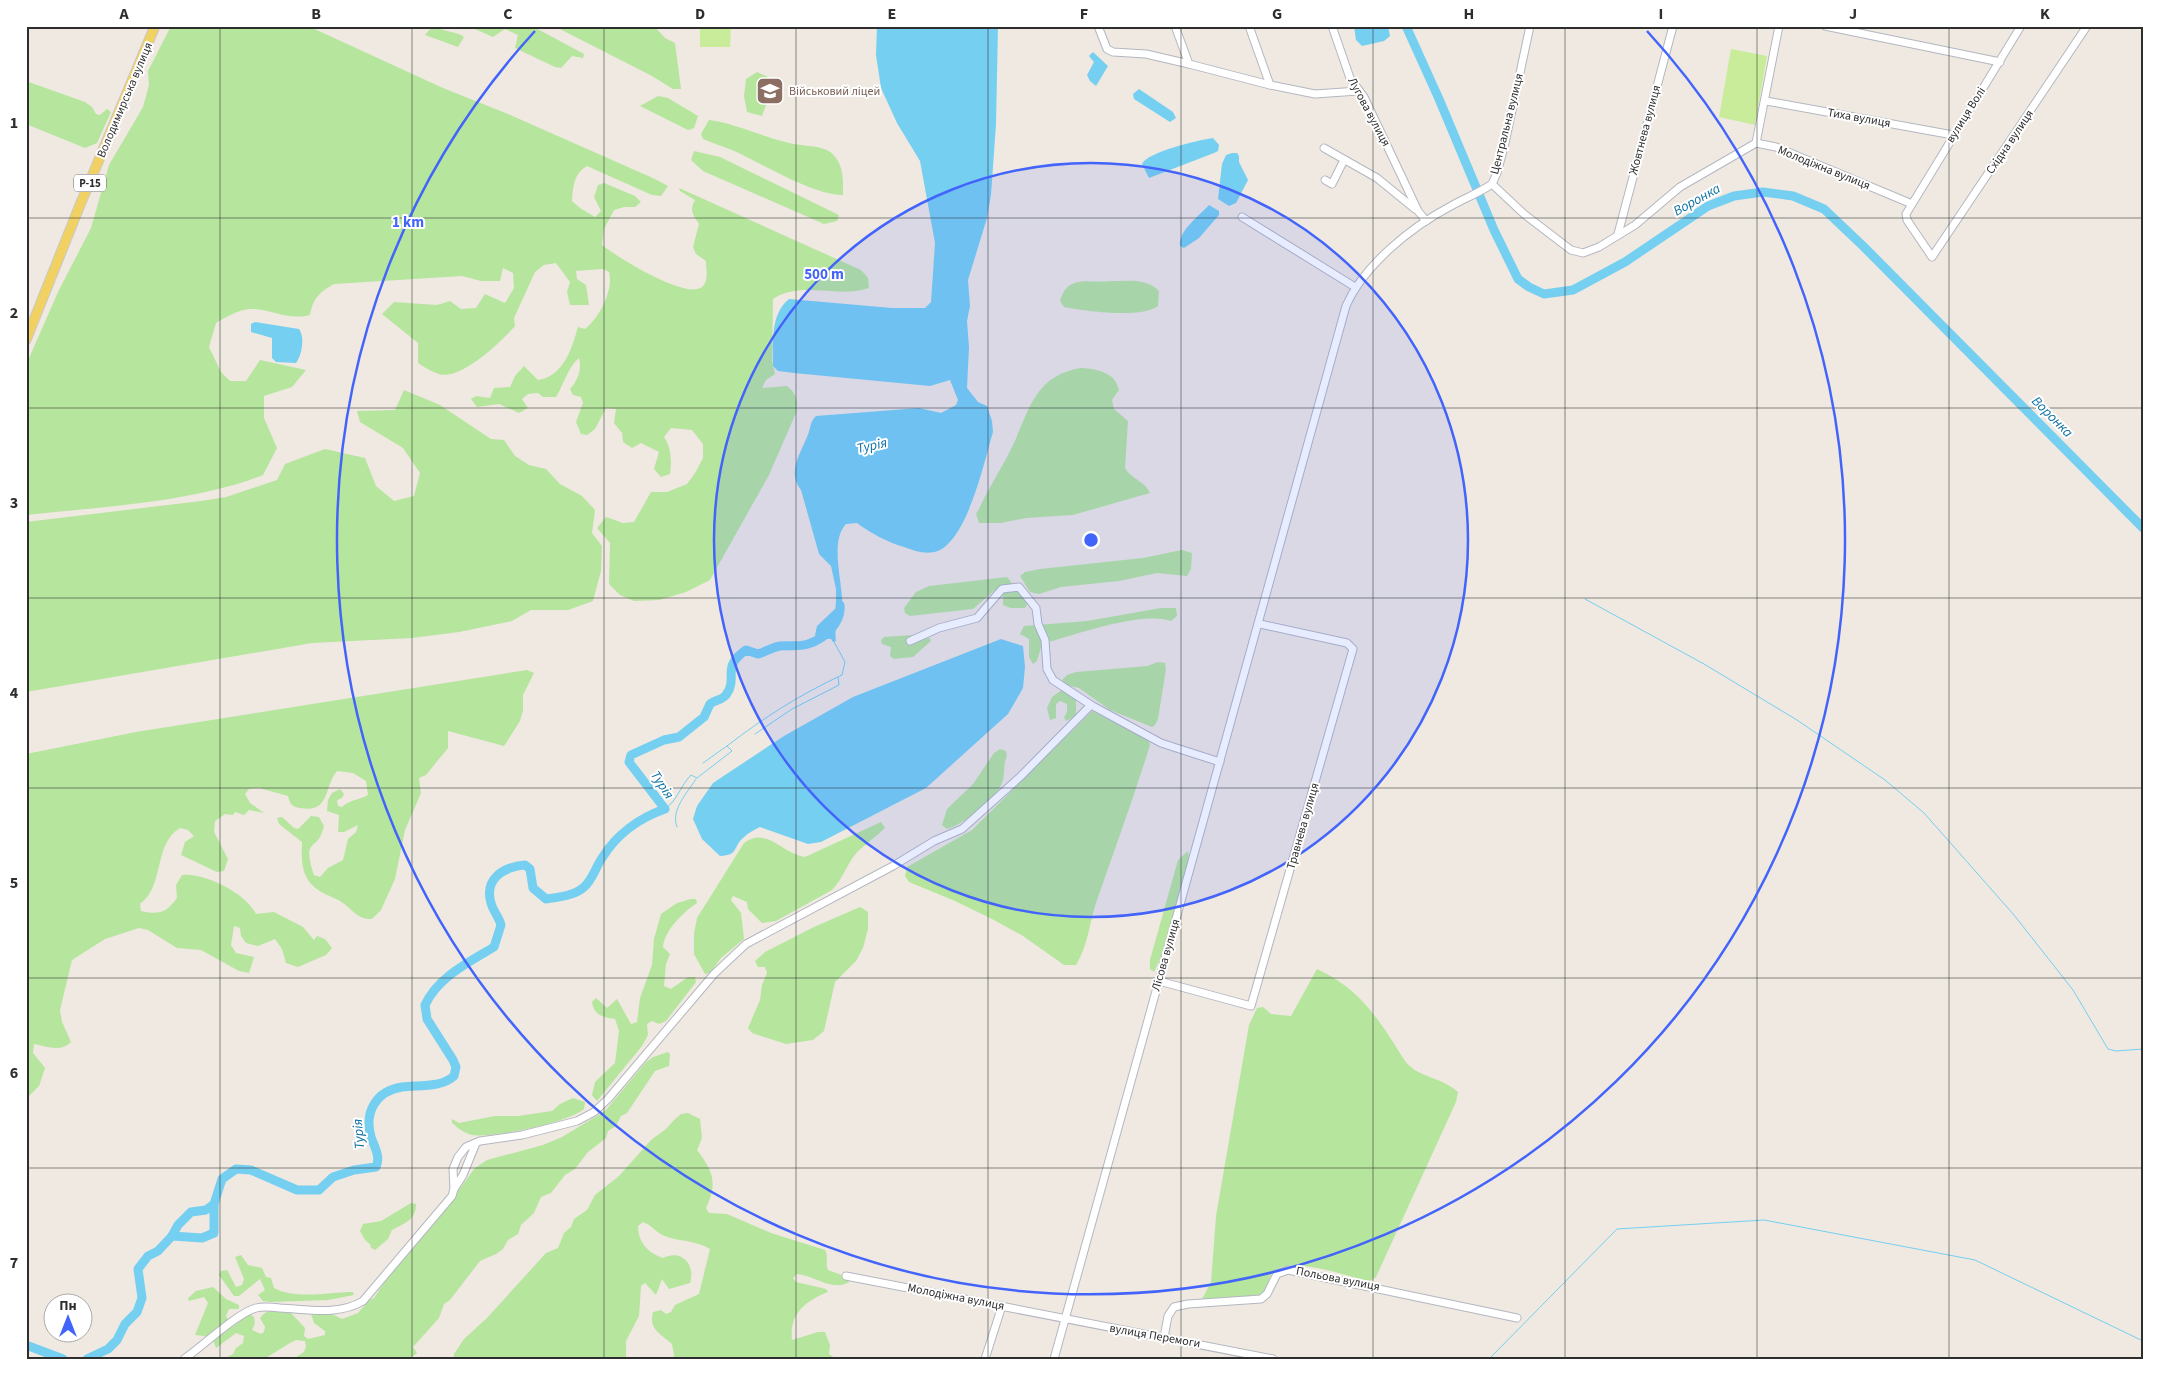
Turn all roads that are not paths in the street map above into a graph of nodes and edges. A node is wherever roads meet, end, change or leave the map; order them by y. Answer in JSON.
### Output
{"nodes":[{"id":1,"x":155,"y":26,"type":"edge"},
{"id":2,"x":1098,"y":26,"type":"edge"},
{"id":3,"x":1175,"y":26,"type":"edge"},
{"id":4,"x":1249,"y":26,"type":"edge"},
{"id":5,"x":1332,"y":26,"type":"edge"},
{"id":6,"x":1530,"y":26,"type":"edge"},
{"id":7,"x":1673,"y":26,"type":"edge"},
{"id":8,"x":1779,"y":26,"type":"edge"},
{"id":9,"x":1825,"y":26,"type":"edge"},
{"id":10,"x":2021,"y":26,"type":"edge"},
{"id":11,"x":2088,"y":26,"type":"edge"},
{"id":12,"x":2000,"y":62,"type":"junction"},
{"id":13,"x":1189,"y":64,"type":"junction"},
{"id":14,"x":1270,"y":85,"type":"junction"},
{"id":15,"x":1358,"y":91,"type":"junction"},
{"id":16,"x":1766,"y":101,"type":"junction"},
{"id":17,"x":1953,"y":135,"type":"junction"},
{"id":18,"x":1756,"y":143,"type":"junction"},
{"id":19,"x":1324,"y":148,"type":"dead end"},
{"id":20,"x":1344,"y":160,"type":"junction"},
{"id":21,"x":1325,"y":180,"type":"dead end"},
{"id":22,"x":1492,"y":184,"type":"junction"},
{"id":23,"x":1912,"y":204,"type":"junction"},
{"id":24,"x":1418,"y":211,"type":"junction"},
{"id":25,"x":1242,"y":217,"type":"dead end"},
{"id":26,"x":1426,"y":221,"type":"junction"},
{"id":27,"x":1618,"y":234,"type":"junction"},
{"id":28,"x":1355,"y":288,"type":"junction"},
{"id":29,"x":26,"y":340,"type":"edge"},
{"id":30,"x":1260,"y":624,"type":"junction"},
{"id":31,"x":910,"y":641,"type":"dead end"},
{"id":32,"x":1091,"y":705,"type":"junction"},
{"id":33,"x":1220,"y":762,"type":"junction"},
{"id":34,"x":1159,"y":981,"type":"junction"},
{"id":35,"x":476,"y":1143,"type":"junction"},
{"id":36,"x":454,"y":1189,"type":"junction"},
{"id":37,"x":846,"y":1276,"type":"dead end"},
{"id":38,"x":1002,"y":1306,"type":"junction"},
{"id":39,"x":1517,"y":1318,"type":"dead end"},
{"id":40,"x":1065,"y":1320,"type":"junction"},
{"id":41,"x":1164,"y":1337,"type":"junction"},
{"id":42,"x":184,"y":1359,"type":"edge"},
{"id":43,"x":985,"y":1359,"type":"edge"},
{"id":44,"x":1054,"y":1359,"type":"edge"},
{"id":45,"x":1273,"y":1359,"type":"edge"}],
"edges":[{"from":1,"to":29,"type":"main road","name":"Володимирська вулиця","number":"Р-15"},
{"from":2,"to":13,"type":"street"},
{"from":3,"to":13,"type":"street"},
{"from":4,"to":14,"type":"street"},
{"from":5,"to":15,"type":"street","name":"Лугова вулиця"},
{"from":6,"to":22,"type":"street","name":"Центральна вулиця"},
{"from":7,"to":27,"type":"street","name":"Жовтнева вулиця"},
{"from":8,"to":16,"type":"street"},
{"from":9,"to":12,"type":"street"},
{"from":10,"to":12,"type":"street","name":"вулиця Волі"},
{"from":11,"to":23,"type":"street","name":"Східна вулиця"},
{"from":12,"to":17,"type":"street","name":"вулиця Волі"},
{"from":13,"to":14,"type":"street"},
{"from":14,"to":15,"type":"street"},
{"from":15,"to":24,"type":"street","name":"Лугова вулиця"},
{"from":16,"to":17,"type":"street","name":"Тиха вулиця"},
{"from":16,"to":18,"type":"street"},
{"from":17,"to":23,"type":"street","name":"вулиця Волі"},
{"from":18,"to":23,"type":"street","name":"Молодіжна вулиця"},
{"from":18,"to":27,"type":"street"},
{"from":19,"to":20,"type":"street"},
{"from":20,"to":21,"type":"street"},
{"from":20,"to":24,"type":"street"},
{"from":22,"to":26,"type":"street","name":"Центральна вулиця"},
{"from":22,"to":27,"type":"street"},
{"from":24,"to":26,"type":"street","name":"Лугова вулиця"},
{"from":25,"to":28,"type":"street"},
{"from":26,"to":28,"type":"street","name":"Центральна вулиця"},
{"from":28,"to":30,"type":"street","name":"Центральна вулиця"},
{"from":30,"to":33,"type":"street","name":"Лісова вулиця"},
{"from":30,"to":34,"type":"street","name":"Травнева вулиця"},
{"from":31,"to":32,"type":"street"},
{"from":32,"to":33,"type":"street"},
{"from":32,"to":35,"type":"street"},
{"from":33,"to":34,"type":"street","name":"Лісова вулиця"},
{"from":34,"to":40,"type":"street","name":"Лісова вулиця"},
{"from":35,"to":36,"type":"street"},
{"from":35,"to":36,"type":"street"},
{"from":36,"to":42,"type":"street"},
{"from":37,"to":38,"type":"street","name":"Молодіжна вулиця"},
{"from":38,"to":40,"type":"street","name":"Молодіжна вулиця"},
{"from":38,"to":43,"type":"street"},
{"from":39,"to":41,"type":"street","name":"Польова вулиця"},
{"from":40,"to":41,"type":"street","name":"вулиця Перемоги"},
{"from":40,"to":44,"type":"street","name":"Лісова вулиця"},
{"from":41,"to":45,"type":"street","name":"вулиця Перемоги"}]}
